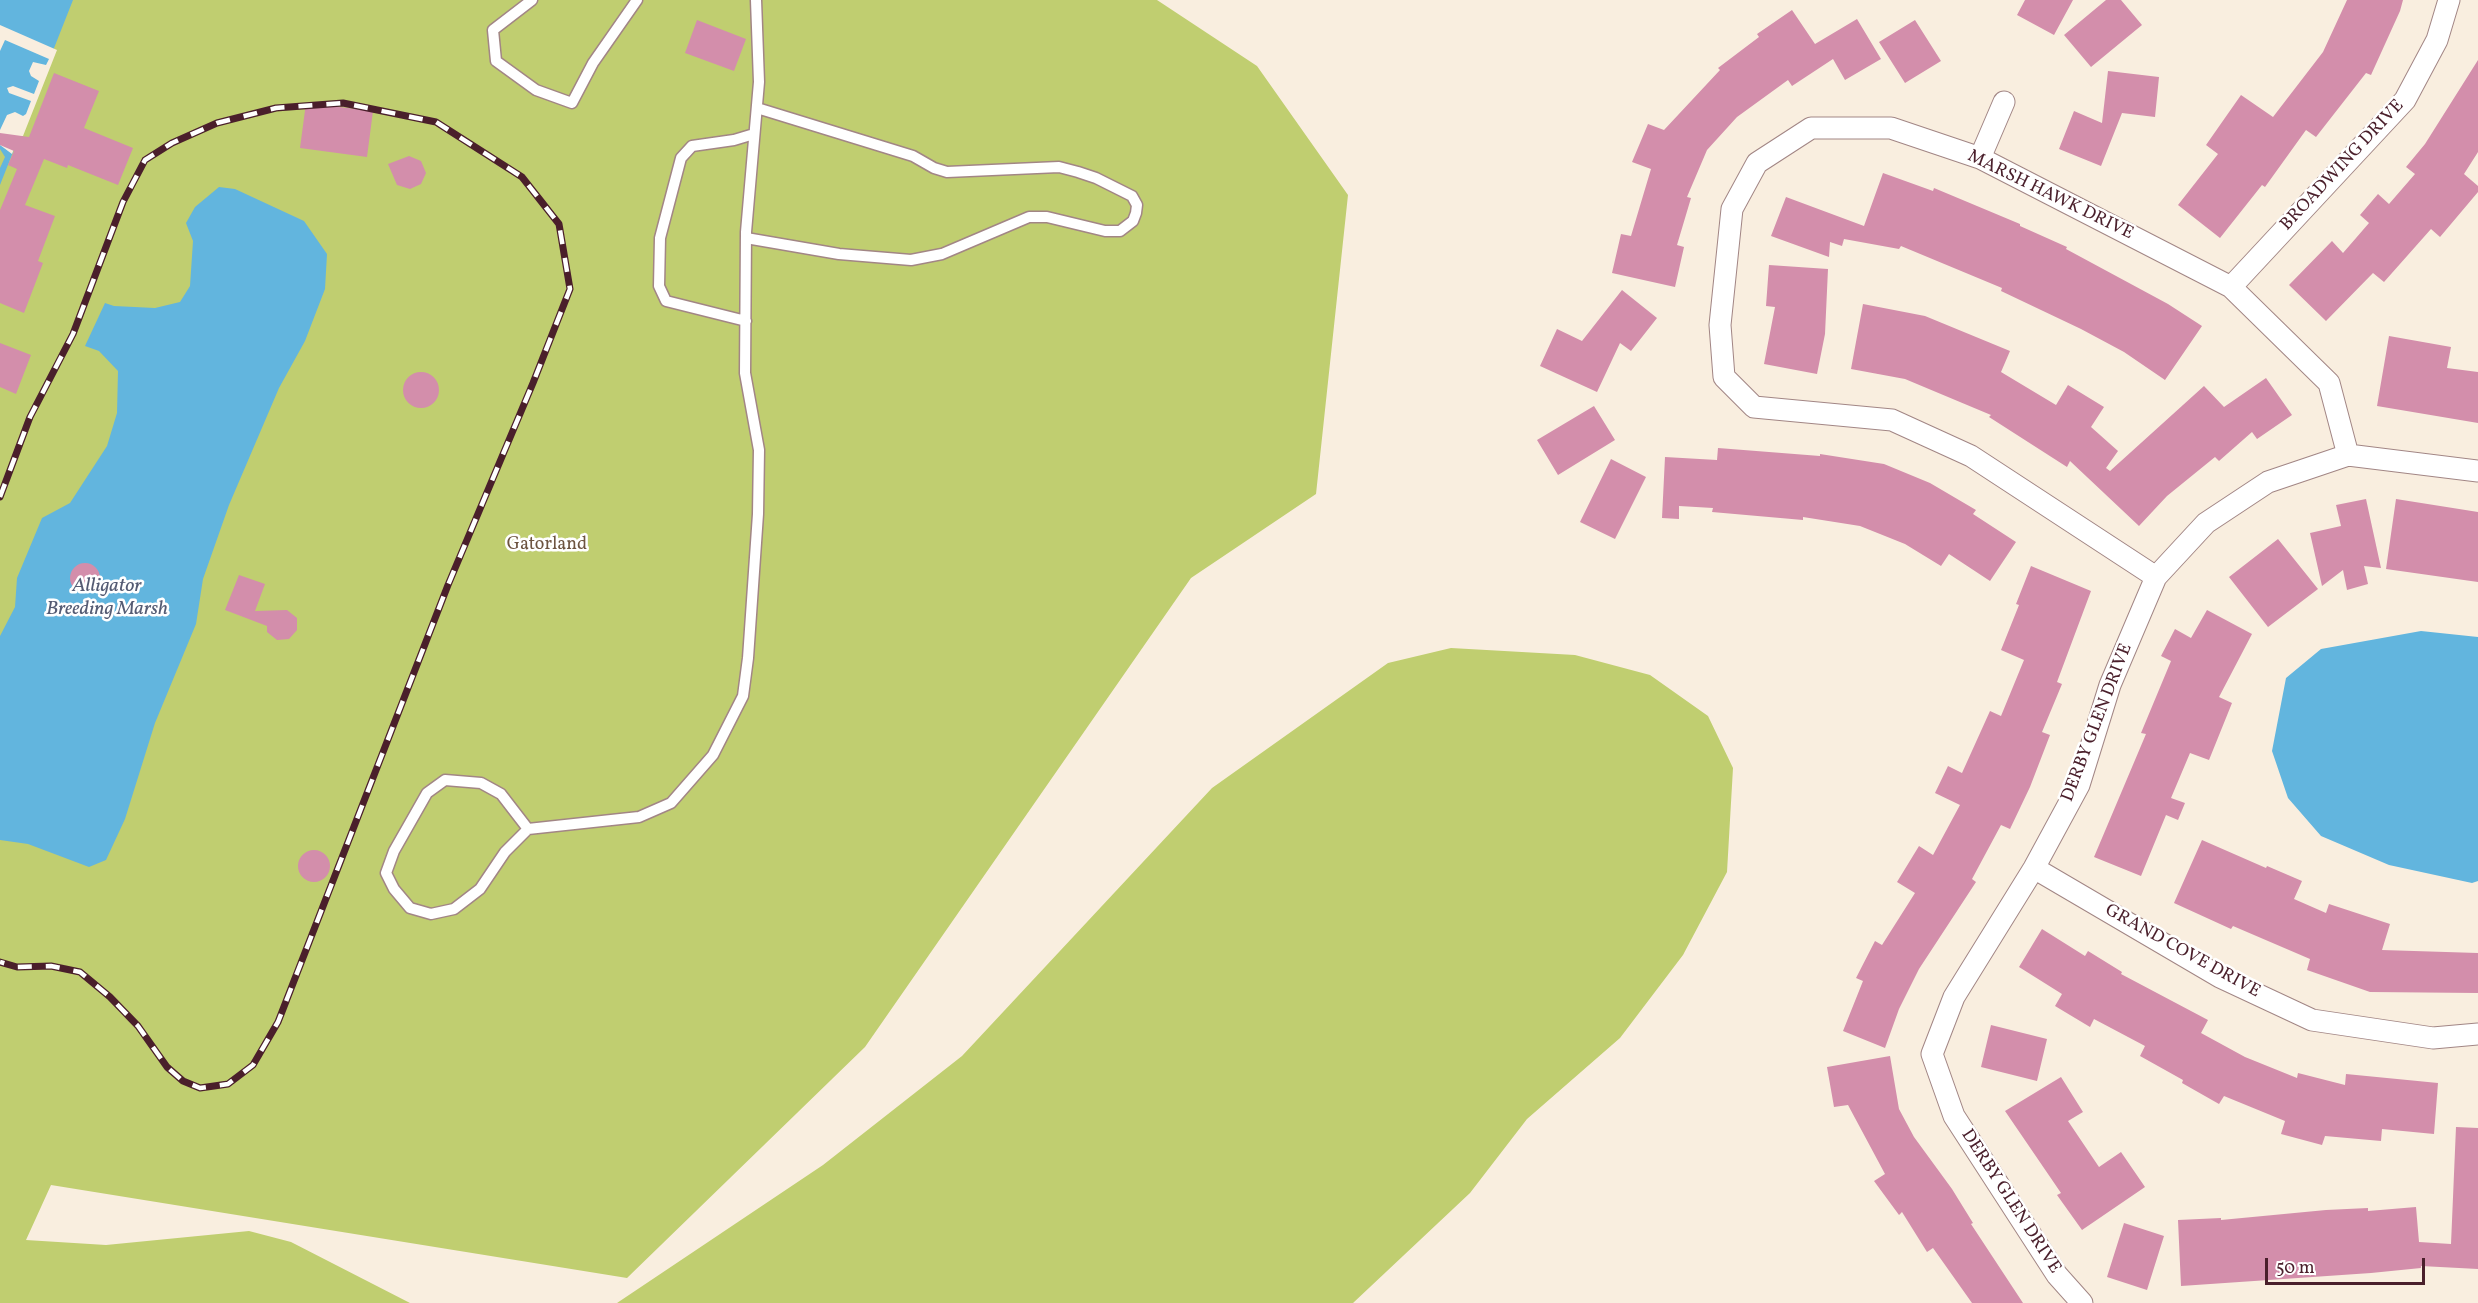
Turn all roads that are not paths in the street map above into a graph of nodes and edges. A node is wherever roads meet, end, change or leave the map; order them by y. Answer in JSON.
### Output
{"nodes":[{"id":1,"x":532,"y":0,"type":"edge"},
{"id":2,"x":637,"y":0,"type":"edge"},
{"id":3,"x":756,"y":0,"type":"edge"},
{"id":4,"x":2450,"y":0,"type":"edge"},
{"id":5,"x":2004,"y":102,"type":"dead end"},
{"id":6,"x":757,"y":108,"type":"junction"},
{"id":7,"x":754,"y":134,"type":"junction"},
{"id":8,"x":1980,"y":158,"type":"junction"},
{"id":9,"x":746,"y":238,"type":"junction"},
{"id":10,"x":2231,"y":286,"type":"junction"},
{"id":11,"x":746,"y":321,"type":"junction"},
{"id":12,"x":2348,"y":456,"type":"junction"},
{"id":13,"x":2478,"y":471,"type":"edge"},
{"id":14,"x":2156,"y":577,"type":"junction"},
{"id":15,"x":528,"y":829,"type":"junction"},
{"id":16,"x":2034,"y":868,"type":"junction"},
{"id":17,"x":2478,"y":1034,"type":"edge"},
{"id":18,"x":2082,"y":1303,"type":"edge"}],
"edges":[{"from":1,"to":2,"type":"lane"},
{"from":3,"to":6,"type":"lane"},
{"from":4,"to":10,"type":"street","name":"BROADWING DRIVE"},
{"from":5,"to":8,"type":"street"},
{"from":6,"to":7,"type":"lane"},
{"from":6,"to":9,"type":"lane"},
{"from":7,"to":9,"type":"lane"},
{"from":7,"to":11,"type":"lane"},
{"from":8,"to":10,"type":"street","name":"MARSH HAWK DRIVE"},
{"from":8,"to":14,"type":"street","name":"MARSH HAWK DRIVE"},
{"from":9,"to":11,"type":"lane"},
{"from":10,"to":12,"type":"street","name":"MARSH HAWK DRIVE"},
{"from":11,"to":15,"type":"lane"},
{"from":12,"to":13,"type":"street","name":"DERBY GLEN DRIVE"},
{"from":12,"to":14,"type":"street","name":"DERBY GLEN DRIVE"},
{"from":14,"to":16,"type":"street","name":"DERBY GLEN DRIVE"},
{"from":15,"to":15,"type":"lane"},
{"from":16,"to":17,"type":"street","name":"GRAND COVE DRIVE"},
{"from":16,"to":18,"type":"street","name":"DERBY GLEN DRIVE"}]}
